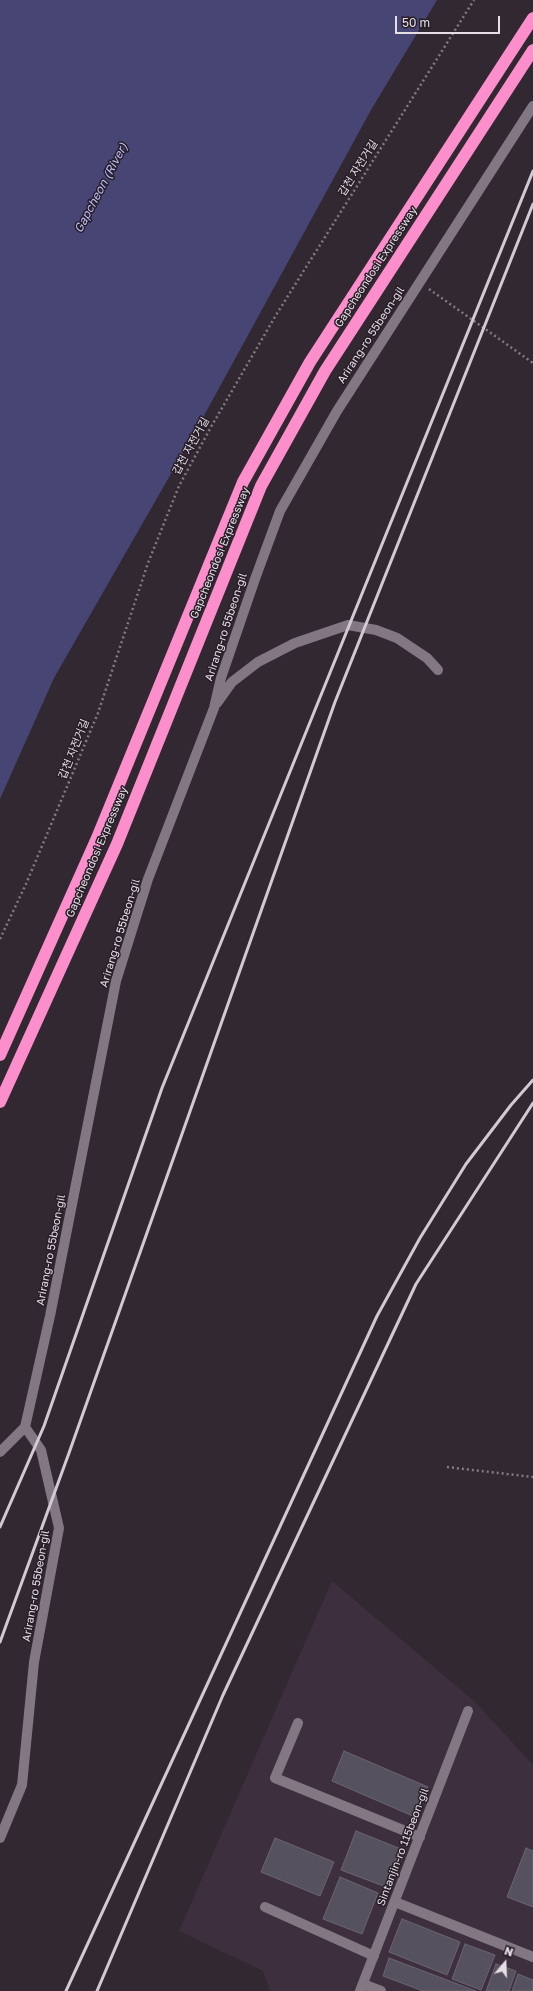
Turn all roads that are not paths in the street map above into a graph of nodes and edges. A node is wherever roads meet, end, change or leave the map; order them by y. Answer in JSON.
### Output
{"nodes":[{"id":1,"x":533,"y":18,"type":"edge"},
{"id":2,"x":533,"y":50,"type":"edge"},
{"id":3,"x":533,"y":106,"type":"edge"},
{"id":4,"x":438,"y":670,"type":"dead end"},
{"id":5,"x":214,"y":708,"type":"junction"},
{"id":6,"x":0,"y":1055,"type":"edge"},
{"id":7,"x":0,"y":1102,"type":"edge"},
{"id":8,"x":25,"y":1427,"type":"junction"},
{"id":9,"x":0,"y":1452,"type":"edge"},
{"id":10,"x":468,"y":1711,"type":"dead end"},
{"id":11,"x":298,"y":1723,"type":"dead end"},
{"id":12,"x":420,"y":1837,"type":"junction"},
{"id":13,"x":0,"y":1838,"type":"edge"},
{"id":14,"x":395,"y":1902,"type":"junction"},
{"id":15,"x":265,"y":1907,"type":"dead end"},
{"id":16,"x":374,"y":1956,"type":"junction"},
{"id":17,"x":533,"y":1957,"type":"edge"},
{"id":18,"x":362,"y":1988,"type":"edge"},
{"id":19,"x":381,"y":1991,"type":"edge"}],
"edges":[{"from":1,"to":6,"type":"highway","name":"Gapcheondosi Expressway"},
{"from":2,"to":7,"type":"highway","name":"Gapcheondosi Expressway"},
{"from":3,"to":5,"type":"street","name":"Arirang-ro 55beon-gil"},
{"from":4,"to":5,"type":"street"},
{"from":5,"to":8,"type":"street","name":"Arirang-ro 55beon-gil"},
{"from":8,"to":9,"type":"street"},
{"from":8,"to":13,"type":"street","name":"Arirang-ro 55beon-gil"},
{"from":10,"to":12,"type":"street","name":"Sintanjin-ro 115beon-gil"},
{"from":11,"to":12,"type":"street"},
{"from":12,"to":14,"type":"street","name":"Sintanjin-ro 115beon-gil"},
{"from":14,"to":16,"type":"street","name":"Sintanjin-ro 115beon-gil"},
{"from":14,"to":17,"type":"street"},
{"from":15,"to":16,"type":"street"},
{"from":16,"to":18,"type":"street","name":"Sintanjin-ro 115beon-gil"},
{"from":18,"to":19,"type":"street"}]}
